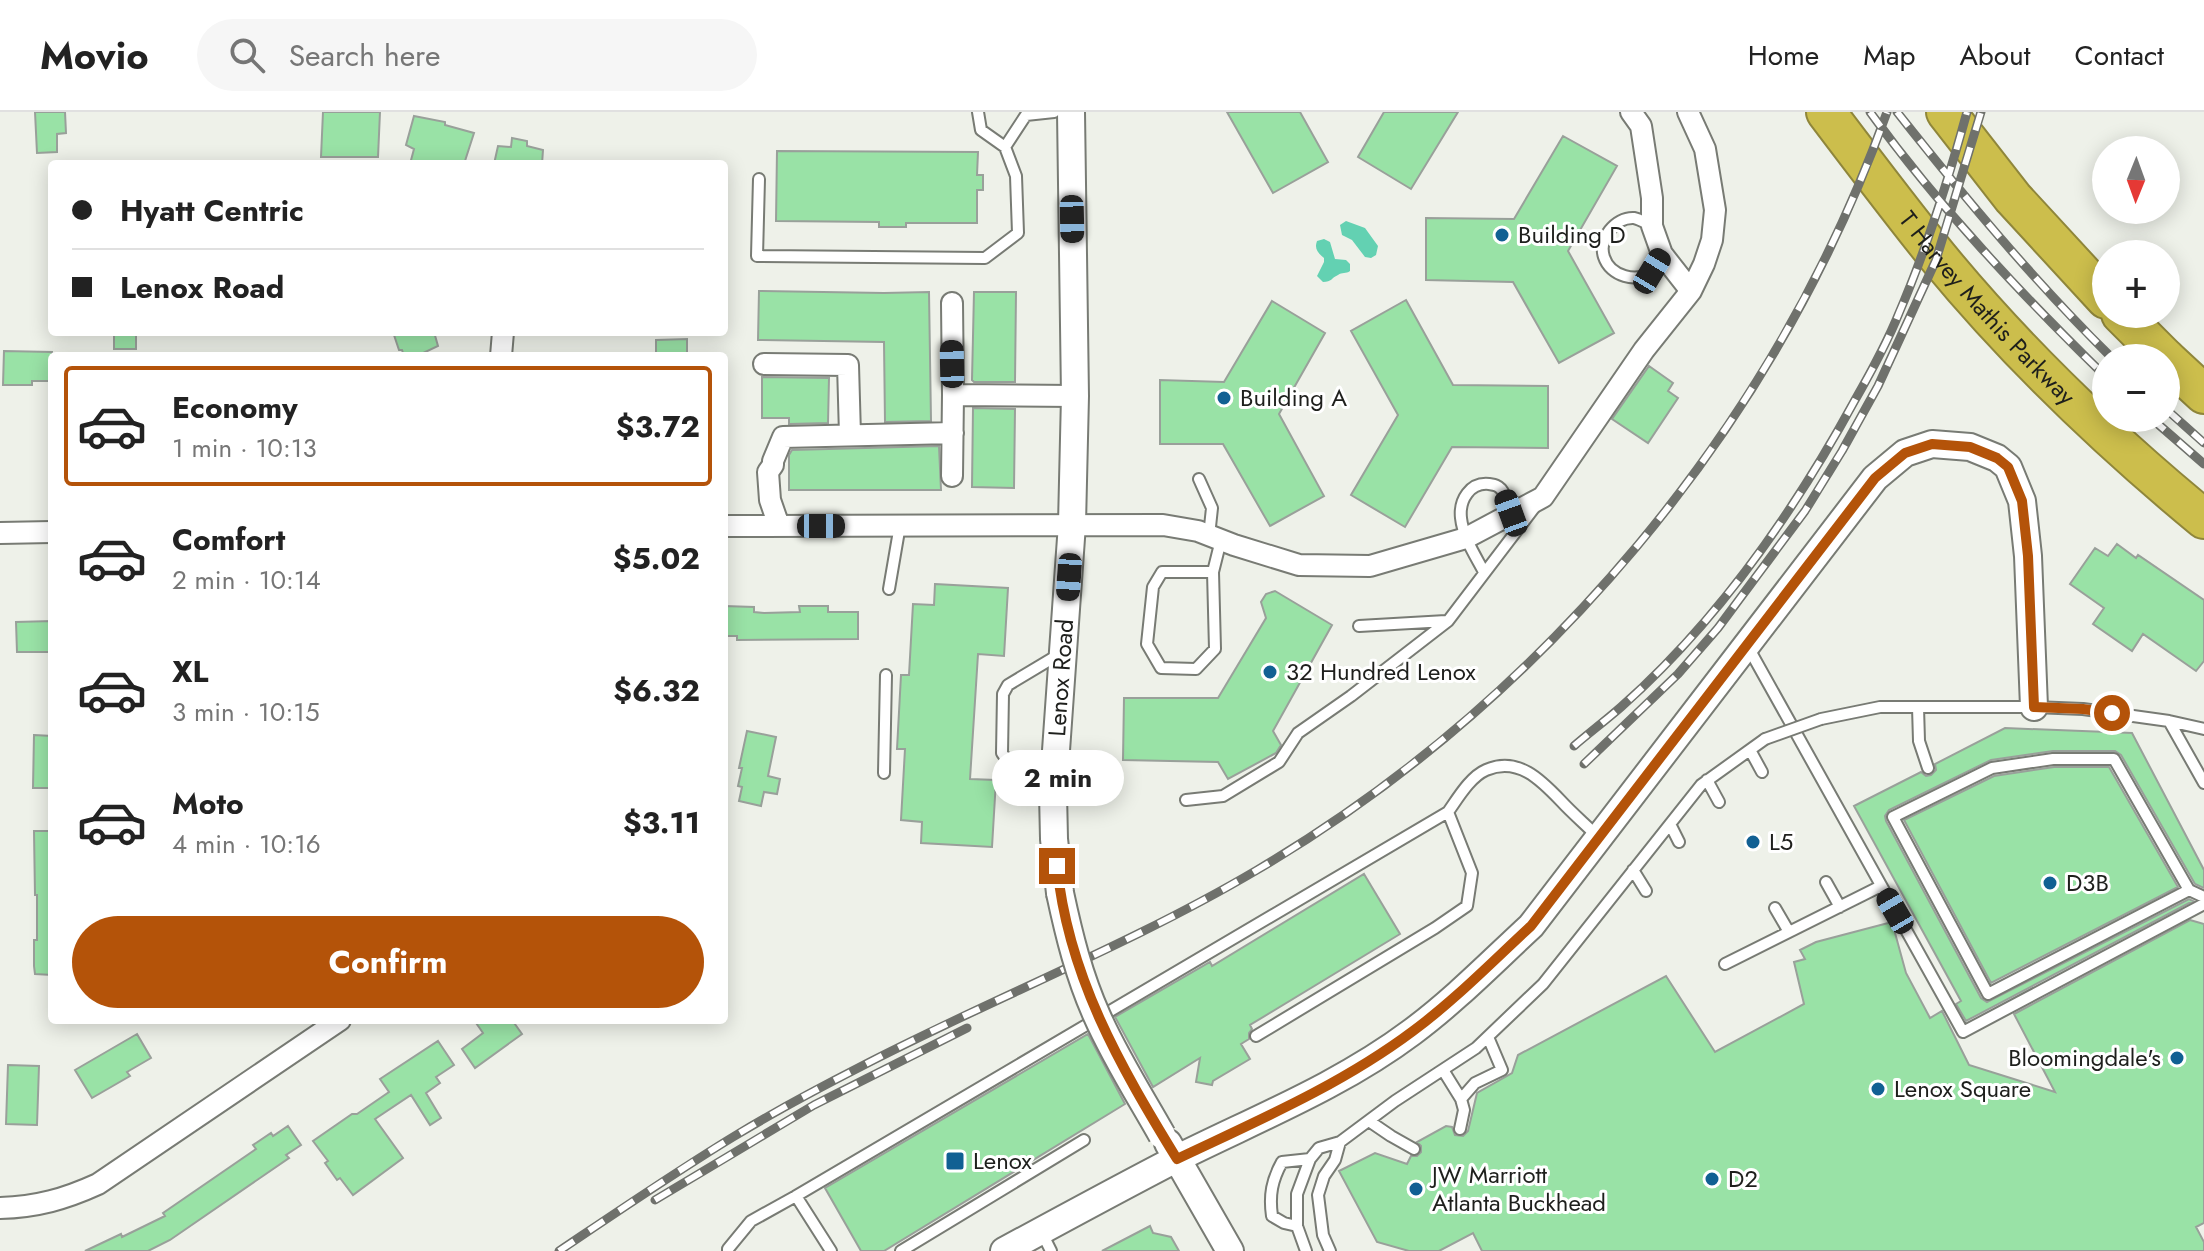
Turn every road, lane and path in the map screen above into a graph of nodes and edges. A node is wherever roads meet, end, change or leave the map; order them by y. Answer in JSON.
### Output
{"nodes":[{"id":1,"x":978,"y":112,"type":"edge"},
{"id":2,"x":1054,"y":112,"type":"edge"},
{"id":3,"x":1071,"y":112,"type":"edge"},
{"id":4,"x":1631,"y":112,"type":"edge"},
{"id":5,"x":1688,"y":112,"type":"edge"},
{"id":6,"x":1826,"y":112,"type":"edge"},
{"id":7,"x":1946,"y":112,"type":"edge"},
{"id":8,"x":1025,"y":114,"type":"edge"},
{"id":9,"x":1005,"y":147,"type":"junction"},
{"id":10,"x":759,"y":179,"type":"dead end"},
{"id":11,"x":1652,"y":226,"type":"junction"},
{"id":12,"x":1662,"y":254,"type":"junction"},
{"id":13,"x":2092,"y":284,"type":"edge"},
{"id":14,"x":1691,"y":291,"type":"junction"},
{"id":15,"x":952,"y":303,"type":"dead end"},
{"id":16,"x":2135,"y":328,"type":"edge"},
{"id":17,"x":2152,"y":344,"type":"edge"},
{"id":18,"x":764,"y":364,"type":"dead end"},
{"id":19,"x":2180,"y":371,"type":"edge"},
{"id":20,"x":2204,"y":394,"type":"edge"},
{"id":21,"x":953,"y":395,"type":"junction"},
{"id":22,"x":1075,"y":396,"type":"junction"},
{"id":23,"x":953,"y":433,"type":"junction"},
{"id":24,"x":850,"y":435,"type":"junction"},
{"id":25,"x":952,"y":476,"type":"dead end"},
{"id":26,"x":1199,"y":479,"type":"dead end"},
{"id":27,"x":1543,"y":497,"type":"junction"},
{"id":28,"x":1511,"y":513,"type":"junction"},
{"id":29,"x":2204,"y":519,"type":"edge"},
{"id":30,"x":1072,"y":524,"type":"junction"},
{"id":31,"x":900,"y":525,"type":"junction"},
{"id":32,"x":728,"y":526,"type":"edge"},
{"id":33,"x":787,"y":526,"type":"junction"},
{"id":34,"x":48,"y":532,"type":"edge"},
{"id":35,"x":0,"y":533,"type":"edge"},
{"id":36,"x":1215,"y":538,"type":"junction"},
{"id":37,"x":1466,"y":538,"type":"junction"},
{"id":38,"x":1213,"y":572,"type":"junction"},
{"id":39,"x":1484,"y":572,"type":"junction"},
{"id":40,"x":889,"y":589,"type":"dead end"},
{"id":41,"x":1448,"y":621,"type":"junction"},
{"id":42,"x":1359,"y":626,"type":"dead end"},
{"id":43,"x":1747,"y":646,"type":"junction"},
{"id":44,"x":1063,"y":652,"type":"junction"},
{"id":45,"x":886,"y":675,"type":"dead end"},
{"id":46,"x":1918,"y":707,"type":"junction"},
{"id":47,"x":2034,"y":707,"type":"junction"},
{"id":48,"x":2169,"y":721,"type":"junction"},
{"id":49,"x":2204,"y":729,"type":"edge"},
{"id":50,"x":1750,"y":750,"type":"junction"},
{"id":51,"x":1928,"y":768,"type":"dead end"},
{"id":52,"x":1762,"y":772,"type":"dead end"},
{"id":53,"x":884,"y":773,"type":"dead end"},
{"id":54,"x":1707,"y":780,"type":"junction"},
{"id":55,"x":2204,"y":783,"type":"edge"},
{"id":56,"x":1054,"y":784,"type":"junction"},
{"id":57,"x":1186,"y":800,"type":"dead end"},
{"id":58,"x":1719,"y":802,"type":"dead end"},
{"id":59,"x":1448,"y":812,"type":"junction"},
{"id":60,"x":1670,"y":824,"type":"junction"},
{"id":61,"x":1598,"y":837,"type":"junction"},
{"id":62,"x":1679,"y":842,"type":"dead end"},
{"id":63,"x":1633,"y":870,"type":"junction"},
{"id":64,"x":1826,"y":882,"type":"dead end"},
{"id":65,"x":1881,"y":886,"type":"junction"},
{"id":66,"x":2189,"y":890,"type":"junction"},
{"id":67,"x":1646,"y":891,"type":"dead end"},
{"id":68,"x":2204,"y":897,"type":"edge"},
{"id":69,"x":2204,"y":904,"type":"edge"},
{"id":70,"x":1840,"y":907,"type":"junction"},
{"id":71,"x":1775,"y":908,"type":"dead end"},
{"id":72,"x":1789,"y":932,"type":"junction"},
{"id":73,"x":1725,"y":964,"type":"dead end"},
{"id":74,"x":334,"y":1024,"type":"edge"},
{"id":75,"x":1256,"y":1036,"type":"dead end"},
{"id":76,"x":1488,"y":1037,"type":"junction"},
{"id":77,"x":1443,"y":1070,"type":"junction"},
{"id":78,"x":1461,"y":1099,"type":"junction"},
{"id":79,"x":1369,"y":1121,"type":"junction"},
{"id":80,"x":1460,"y":1129,"type":"dead end"},
{"id":81,"x":1084,"y":1140,"type":"dead end"},
{"id":82,"x":1340,"y":1142,"type":"junction"},
{"id":83,"x":1414,"y":1149,"type":"dead end"},
{"id":84,"x":1177,"y":1159,"type":"junction"},
{"id":85,"x":1310,"y":1159,"type":"junction"},
{"id":86,"x":796,"y":1196,"type":"junction"},
{"id":87,"x":0,"y":1208,"type":"edge"},
{"id":88,"x":1297,"y":1226,"type":"junction"},
{"id":89,"x":1046,"y":1241,"type":"edge"},
{"id":90,"x":728,"y":1251,"type":"edge"},
{"id":91,"x":831,"y":1251,"type":"edge"},
{"id":92,"x":901,"y":1251,"type":"edge"},
{"id":93,"x":1004,"y":1251,"type":"edge"},
{"id":94,"x":1230,"y":1251,"type":"edge"},
{"id":95,"x":1306,"y":1251,"type":"edge"},
{"id":96,"x":1330,"y":1251,"type":"edge"}],
"edges":[{"from":1,"to":9,"type":"lane"},
{"from":2,"to":8,"type":"lane"},
{"from":3,"to":22,"type":"street","name":"Lenox Road"},
{"from":4,"to":11,"type":"street"},
{"from":5,"to":14,"type":"street"},
{"from":6,"to":29,"type":"highway","name":"T Harvey Mathis Parkway"},
{"from":7,"to":13,"type":"highway"},
{"from":8,"to":9,"type":"lane"},
{"from":9,"to":10,"type":"lane"},
{"from":11,"to":12,"type":"street"},
{"from":11,"to":12,"type":"lane"},
{"from":12,"to":14,"type":"street"},
{"from":14,"to":27,"type":"street"},
{"from":15,"to":21,"type":"street"},
{"from":16,"to":17,"type":"highway"},
{"from":18,"to":24,"type":"street"},
{"from":19,"to":20,"type":"highway"},
{"from":21,"to":22,"type":"street"},
{"from":21,"to":23,"type":"street"},
{"from":22,"to":30,"type":"street","name":"Lenox Road"},
{"from":23,"to":24,"type":"street"},
{"from":23,"to":25,"type":"street"},
{"from":24,"to":33,"type":"street"},
{"from":26,"to":36,"type":"lane"},
{"from":27,"to":28,"type":"street"},
{"from":27,"to":39,"type":"lane"},
{"from":28,"to":37,"type":"street"},
{"from":28,"to":37,"type":"lane"},
{"from":30,"to":31,"type":"street"},
{"from":30,"to":36,"type":"street"},
{"from":30,"to":44,"type":"street","name":"Lenox Road"},
{"from":31,"to":33,"type":"street"},
{"from":31,"to":40,"type":"lane"},
{"from":32,"to":33,"type":"street"},
{"from":34,"to":35,"type":"street"},
{"from":36,"to":37,"type":"street"},
{"from":36,"to":38,"type":"lane"},
{"from":37,"to":39,"type":"lane"},
{"from":38,"to":38,"type":"lane"},
{"from":39,"to":41,"type":"lane"},
{"from":41,"to":42,"type":"lane"},
{"from":41,"to":57,"type":"lane"},
{"from":43,"to":47,"type":"street"},
{"from":43,"to":61,"type":"street"},
{"from":43,"to":65,"type":"lane"},
{"from":44,"to":56,"type":"street","name":"Lenox Road"},
{"from":44,"to":56,"type":"lane"},
{"from":45,"to":53,"type":"lane"},
{"from":46,"to":47,"type":"lane"},
{"from":46,"to":50,"type":"lane","bridge":true},
{"from":46,"to":51,"type":"lane"},
{"from":47,"to":48,"type":"lane"},
{"from":48,"to":49,"type":"lane"},
{"from":48,"to":55,"type":"lane"},
{"from":50,"to":52,"type":"lane"},
{"from":50,"to":54,"type":"lane"},
{"from":54,"to":58,"type":"lane"},
{"from":54,"to":60,"type":"lane"},
{"from":56,"to":84,"type":"street","name":"Lenox Road","bridge":true},
{"from":59,"to":61,"type":"lane"},
{"from":59,"to":75,"type":"lane"},
{"from":59,"to":86,"type":"lane"},
{"from":60,"to":62,"type":"lane"},
{"from":60,"to":63,"type":"lane"},
{"from":61,"to":84,"type":"street"},
{"from":63,"to":67,"type":"lane"},
{"from":63,"to":76,"type":"lane"},
{"from":64,"to":70,"type":"lane"},
{"from":65,"to":69,"type":"lane"},
{"from":65,"to":70,"type":"lane"},
{"from":66,"to":66,"type":"lane"},
{"from":66,"to":68,"type":"lane"},
{"from":70,"to":72,"type":"lane"},
{"from":71,"to":72,"type":"lane"},
{"from":72,"to":73,"type":"lane"},
{"from":74,"to":87,"type":"street"},
{"from":76,"to":77,"type":"lane"},
{"from":76,"to":78,"type":"lane"},
{"from":77,"to":78,"type":"lane"},
{"from":77,"to":79,"type":"lane"},
{"from":78,"to":80,"type":"lane"},
{"from":79,"to":82,"type":"lane"},
{"from":79,"to":83,"type":"lane"},
{"from":81,"to":92,"type":"lane"},
{"from":82,"to":85,"type":"lane"},
{"from":82,"to":96,"type":"lane"},
{"from":84,"to":89,"type":"street"},
{"from":84,"to":94,"type":"street","name":"Lenox Road"},
{"from":85,"to":88,"type":"lane"},
{"from":85,"to":88,"type":"lane"},
{"from":86,"to":90,"type":"lane"},
{"from":86,"to":91,"type":"lane"},
{"from":88,"to":95,"type":"lane"},
{"from":89,"to":93,"type":"street"}]}
